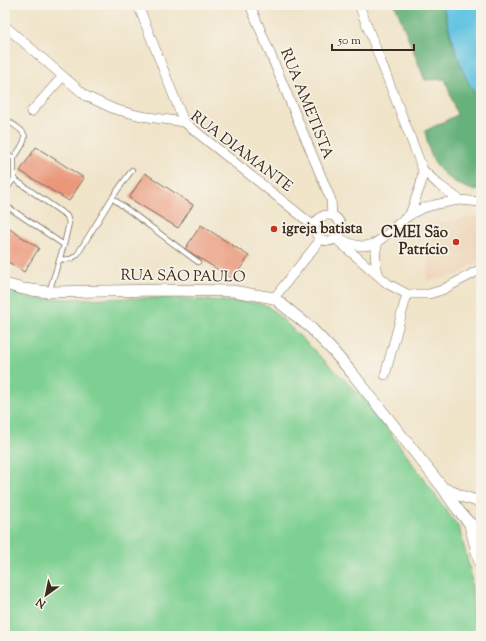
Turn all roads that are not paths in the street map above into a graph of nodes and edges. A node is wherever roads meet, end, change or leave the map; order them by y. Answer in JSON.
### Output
{"nodes":[{"id":1,"x":138,"y":5,"type":"edge"},
{"id":2,"x":250,"y":5,"type":"edge"},
{"id":3,"x":359,"y":5,"type":"edge"},
{"id":4,"x":5,"y":26,"type":"edge"},
{"id":5,"x":63,"y":76,"type":"junction"},
{"id":6,"x":31,"y":112,"type":"dead end"},
{"id":7,"x":5,"y":119,"type":"edge"},
{"id":8,"x":184,"y":122,"type":"junction"},
{"id":9,"x":5,"y":153,"type":"edge"},
{"id":10,"x":14,"y":158,"type":"junction"},
{"id":11,"x":132,"y":170,"type":"dead end"},
{"id":12,"x":423,"y":170,"type":"junction"},
{"id":13,"x":14,"y":179,"type":"junction"},
{"id":14,"x":5,"y":191,"type":"edge"},
{"id":15,"x":112,"y":198,"type":"junction"},
{"id":16,"x":460,"y":200,"type":"junction"},
{"id":17,"x":481,"y":202,"type":"edge"},
{"id":18,"x":5,"y":205,"type":"edge"},
{"id":19,"x":410,"y":214,"type":"junction"},
{"id":20,"x":332,"y":215,"type":"junction"},
{"id":21,"x":315,"y":227,"type":"junction"},
{"id":22,"x":337,"y":238,"type":"junction"},
{"id":23,"x":321,"y":239,"type":"junction"},
{"id":24,"x":378,"y":242,"type":"junction"},
{"id":25,"x":64,"y":245,"type":"junction"},
{"id":26,"x":59,"y":260,"type":"junction"},
{"id":27,"x":198,"y":262,"type":"dead end"},
{"id":28,"x":481,"y":269,"type":"edge"},
{"id":29,"x":379,"y":276,"type":"junction"},
{"id":30,"x":5,"y":284,"type":"edge"},
{"id":31,"x":49,"y":292,"type":"junction"},
{"id":32,"x":407,"y":294,"type":"junction"},
{"id":33,"x":274,"y":298,"type":"junction"},
{"id":34,"x":385,"y":375,"type":"dead end"},
{"id":35,"x":443,"y":488,"type":"junction"},
{"id":36,"x":481,"y":502,"type":"edge"},
{"id":37,"x":476,"y":529,"type":"edge"},
{"id":38,"x":481,"y":563,"type":"edge"}],
"edges":[{"from":1,"to":8,"type":"street"},
{"from":2,"to":20,"type":"street","name":"RUA AMETISTA"},
{"from":3,"to":12,"type":"street"},
{"from":4,"to":5,"type":"street","name":"RUA DIAMANTE"},
{"from":5,"to":6,"type":"street"},
{"from":5,"to":8,"type":"street","name":"RUA DIAMANTE"},
{"from":7,"to":10,"type":"lane"},
{"from":8,"to":21,"type":"street","name":"RUA DIAMANTE"},
{"from":9,"to":10,"type":"lane"},
{"from":10,"to":13,"type":"lane"},
{"from":11,"to":15,"type":"lane"},
{"from":12,"to":16,"type":"street"},
{"from":12,"to":19,"type":"street"},
{"from":13,"to":14,"type":"lane"},
{"from":13,"to":25,"type":"lane"},
{"from":15,"to":26,"type":"lane"},
{"from":15,"to":27,"type":"lane"},
{"from":16,"to":17,"type":"street"},
{"from":16,"to":19,"type":"street"},
{"from":18,"to":25,"type":"lane"},
{"from":19,"to":24,"type":"street"},
{"from":20,"to":21,"type":"street"},
{"from":20,"to":22,"type":"street"},
{"from":21,"to":23,"type":"street"},
{"from":22,"to":23,"type":"street"},
{"from":22,"to":24,"type":"street"},
{"from":22,"to":29,"type":"street"},
{"from":23,"to":33,"type":"street"},
{"from":24,"to":29,"type":"street"},
{"from":25,"to":26,"type":"lane"},
{"from":26,"to":31,"type":"lane"},
{"from":28,"to":32,"type":"street"},
{"from":29,"to":32,"type":"street"},
{"from":30,"to":31,"type":"street","name":"RUA SÃO PAULO"},
{"from":31,"to":33,"type":"street","name":"RUA SÃO PAULO"},
{"from":32,"to":34,"type":"street"},
{"from":33,"to":35,"type":"street","name":"RUA SÃO PAULO"},
{"from":35,"to":36,"type":"street","name":"RUA SÃO PAULO"},
{"from":35,"to":37,"type":"street","name":"RUA SÃO PAULO"},
{"from":37,"to":38,"type":"main road"}]}
